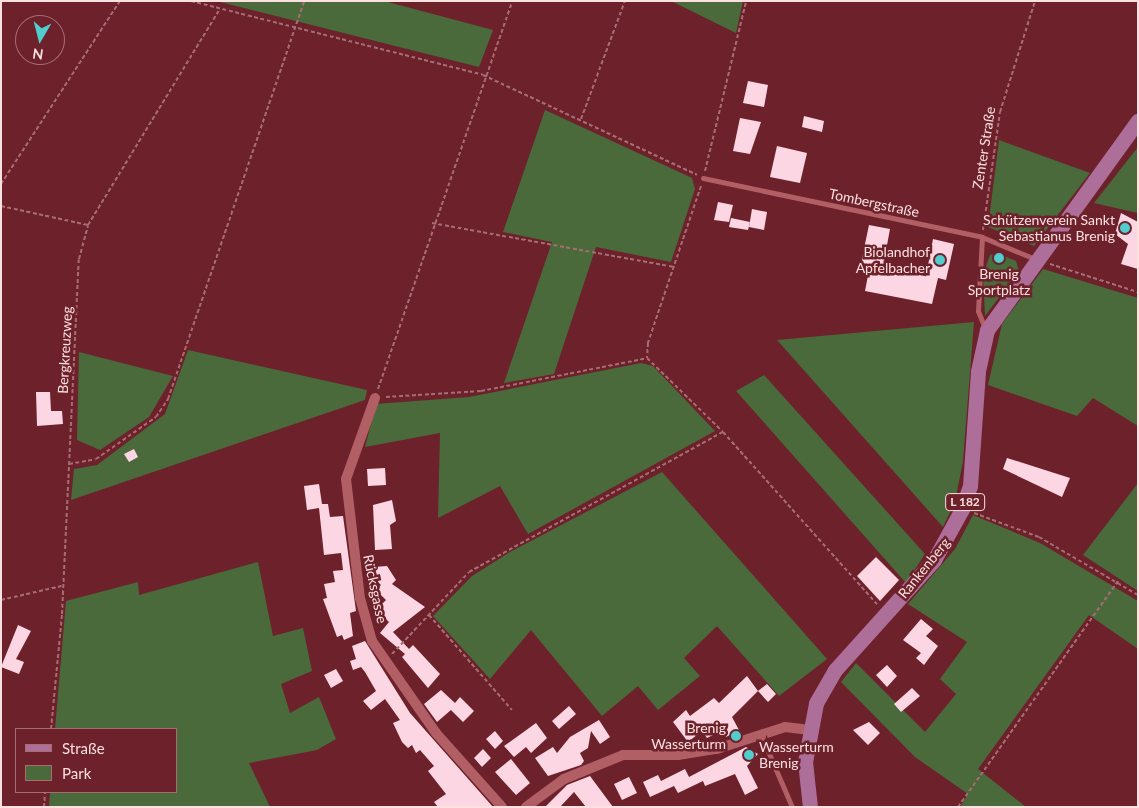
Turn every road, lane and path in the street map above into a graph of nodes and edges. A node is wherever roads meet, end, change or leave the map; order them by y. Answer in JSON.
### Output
{"nodes":[{"id":1,"x":120,"y":1,"type":"edge"},
{"id":2,"x":191,"y":1,"type":"edge"},
{"id":3,"x":304,"y":1,"type":"edge"},
{"id":4,"x":512,"y":1,"type":"edge"},
{"id":5,"x":625,"y":1,"type":"edge"},
{"id":6,"x":746,"y":1,"type":"edge"},
{"id":7,"x":1035,"y":1,"type":"edge"},
{"id":8,"x":220,"y":9,"type":"junction"},
{"id":9,"x":296,"y":27,"type":"junction"},
{"id":10,"x":483,"y":75,"type":"junction"},
{"id":11,"x":581,"y":119,"type":"junction"},
{"id":12,"x":1138,"y":121,"type":"edge"},
{"id":13,"x":703,"y":178,"type":"junction"},
{"id":14,"x":1,"y":184,"type":"edge"},
{"id":15,"x":1,"y":206,"type":"edge"},
{"id":16,"x":432,"y":223,"type":"junction"},
{"id":17,"x":88,"y":225,"type":"junction"},
{"id":18,"x":982,"y":238,"type":"junction"},
{"id":19,"x":1036,"y":260,"type":"junction"},
{"id":20,"x":674,"y":267,"type":"junction"},
{"id":21,"x":1138,"y":292,"type":"edge"},
{"id":22,"x":987,"y":330,"type":"junction"},
{"id":23,"x":647,"y":358,"type":"junction"},
{"id":24,"x":375,"y":398,"type":"junction"},
{"id":25,"x":723,"y":432,"type":"junction"},
{"id":26,"x":69,"y":464,"type":"junction"},
{"id":27,"x":972,"y":503,"type":"dead end"},
{"id":28,"x":1118,"y":581,"type":"junction"},
{"id":29,"x":61,"y":586,"type":"junction"},
{"id":30,"x":1138,"y":595,"type":"edge"},
{"id":31,"x":1,"y":600,"type":"edge"},
{"id":32,"x":886,"y":613,"type":"junction"},
{"id":33,"x":429,"y":615,"type":"junction"},
{"id":34,"x":384,"y":662,"type":"junction"},
{"id":35,"x":512,"y":710,"type":"dead end"},
{"id":36,"x":51,"y":728,"type":"edge"},
{"id":37,"x":808,"y":730,"type":"junction"},
{"id":38,"x":761,"y":735,"type":"junction"},
{"id":39,"x":45,"y":793,"type":"edge"},
{"id":40,"x":532,"y":805,"type":"edge"},
{"id":41,"x":44,"y":807,"type":"edge"},
{"id":42,"x":502,"y":807,"type":"edge"},
{"id":43,"x":792,"y":807,"type":"edge"},
{"id":44,"x":810,"y":807,"type":"edge"},
{"id":45,"x":958,"y":807,"type":"edge"}],
"edges":[{"from":1,"to":14,"type":"path"},
{"from":2,"to":8,"type":"path"},
{"from":3,"to":9,"type":"path"},
{"from":4,"to":10,"type":"path"},
{"from":5,"to":11,"type":"path"},
{"from":6,"to":13,"type":"path"},
{"from":7,"to":18,"type":"path","name":"Zenter Straße"},
{"from":8,"to":9,"type":"path"},
{"from":8,"to":17,"type":"path","name":"Bergkreuzweg"},
{"from":9,"to":10,"type":"path"},
{"from":9,"to":26,"type":"path"},
{"from":10,"to":11,"type":"path"},
{"from":10,"to":16,"type":"path"},
{"from":11,"to":13,"type":"path"},
{"from":12,"to":19,"type":"main road","number":"L 182"},
{"from":13,"to":18,"type":"lane","name":"Tombergstraße"},
{"from":13,"to":20,"type":"path"},
{"from":15,"to":17,"type":"path"},
{"from":16,"to":20,"type":"path"},
{"from":16,"to":24,"type":"path"},
{"from":17,"to":26,"type":"path","name":"Bergkreuzweg"},
{"from":18,"to":19,"type":"lane","name":"Tombergstraße"},
{"from":18,"to":22,"type":"lane"},
{"from":19,"to":21,"type":"path"},
{"from":19,"to":22,"type":"main road","name":"Rankenberg","number":"L 182"},
{"from":20,"to":23,"type":"path"},
{"from":22,"to":32,"type":"main road","name":"Rankenberg","number":"L 182"},
{"from":23,"to":24,"type":"path"},
{"from":23,"to":25,"type":"path"},
{"from":24,"to":34,"type":"street","name":"Rücksgasse"},
{"from":25,"to":32,"type":"path"},
{"from":25,"to":33,"type":"path"},
{"from":26,"to":29,"type":"path","name":"Bergkreuzweg"},
{"from":27,"to":28,"type":"path"},
{"from":28,"to":30,"type":"path"},
{"from":28,"to":45,"type":"path"},
{"from":29,"to":31,"type":"path"},
{"from":29,"to":36,"type":"path","name":"Bergkreuzweg"},
{"from":32,"to":37,"type":"main road","name":"Rankenberg","number":"L 182"},
{"from":33,"to":34,"type":"path"},
{"from":33,"to":35,"type":"path"},
{"from":34,"to":42,"type":"street","name":"Rücksgasse"},
{"from":37,"to":38,"type":"street"},
{"from":37,"to":44,"type":"main road","name":"Rankenberg","number":"L 182"},
{"from":38,"to":40,"type":"street"},
{"from":38,"to":43,"type":"lane"},
{"from":39,"to":41,"type":"path"}]}
